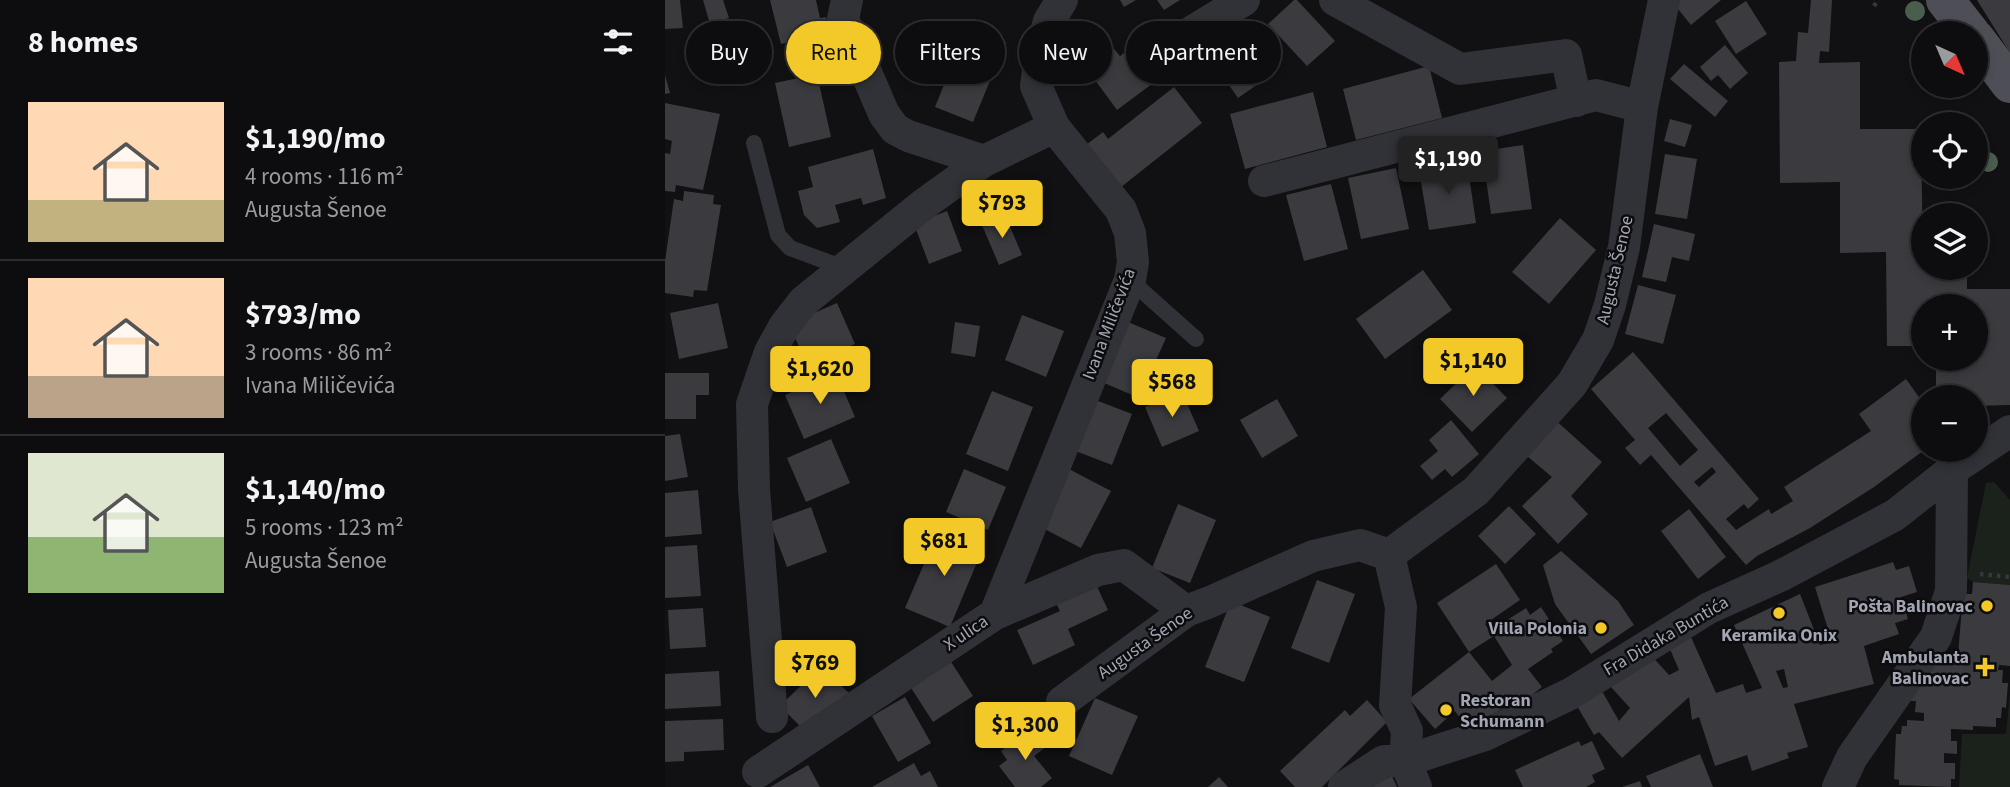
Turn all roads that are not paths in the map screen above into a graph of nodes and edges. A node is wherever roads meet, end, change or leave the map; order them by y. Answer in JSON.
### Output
{"nodes":[{"id":1,"x":847,"y":0,"type":"edge"},
{"id":2,"x":1062,"y":0,"type":"edge"},
{"id":3,"x":1244,"y":0,"type":"edge"},
{"id":4,"x":1335,"y":0,"type":"edge"},
{"id":5,"x":1664,"y":0,"type":"edge"},
{"id":6,"x":1945,"y":0,"type":"edge"},
{"id":7,"x":1209,"y":21,"type":"edge"},
{"id":8,"x":1962,"y":21,"type":"edge"},
{"id":9,"x":1988,"y":55,"type":"edge"},
{"id":10,"x":2010,"y":83,"type":"edge"},
{"id":11,"x":1576,"y":101,"type":"junction"},
{"id":12,"x":1642,"y":107,"type":"junction"},
{"id":13,"x":1053,"y":127,"type":"junction"},
{"id":14,"x":754,"y":142,"type":"dead end"},
{"id":15,"x":984,"y":161,"type":"junction"},
{"id":16,"x":1265,"y":181,"type":"dead end"},
{"id":17,"x":844,"y":268,"type":"junction"},
{"id":18,"x":1130,"y":280,"type":"junction"},
{"id":19,"x":1196,"y":339,"type":"dead end"},
{"id":20,"x":2010,"y":431,"type":"edge"},
{"id":21,"x":1952,"y":470,"type":"junction"},
{"id":22,"x":1389,"y":555,"type":"junction"},
{"id":23,"x":1186,"y":611,"type":"junction"},
{"id":24,"x":995,"y":614,"type":"junction"},
{"id":25,"x":1062,"y":702,"type":"dead end"},
{"id":26,"x":772,"y":716,"type":"dead end"},
{"id":27,"x":758,"y":772,"type":"dead end"},
{"id":28,"x":1410,"y":774,"type":"edge"},
{"id":29,"x":1344,"y":787,"type":"edge"},
{"id":30,"x":1838,"y":787,"type":"edge"}],
"edges":[{"from":1,"to":15,"type":"street"},
{"from":2,"to":13,"type":"street","name":"Ivana Miličevića"},
{"from":3,"to":7,"type":"street"},
{"from":4,"to":11,"type":"street"},
{"from":5,"to":12,"type":"street","name":"Augusta Šenoe"},
{"from":6,"to":8,"type":"main road"},
{"from":9,"to":10,"type":"main road"},
{"from":11,"to":12,"type":"street"},
{"from":11,"to":16,"type":"street"},
{"from":12,"to":22,"type":"street","name":"Augusta Šenoe"},
{"from":13,"to":15,"type":"street"},
{"from":13,"to":18,"type":"street","name":"Ivana Miličevića"},
{"from":14,"to":17,"type":"lane"},
{"from":15,"to":17,"type":"street"},
{"from":17,"to":26,"type":"street"},
{"from":18,"to":19,"type":"lane"},
{"from":18,"to":24,"type":"street","name":"Ivana Miličevića"},
{"from":20,"to":21,"type":"street","name":"Fra Didaka Buntića"},
{"from":21,"to":28,"type":"street","name":"Fra Didaka Buntića"},
{"from":21,"to":30,"type":"street"},
{"from":22,"to":23,"type":"street","name":"Augusta Šenoe"},
{"from":22,"to":28,"type":"street"},
{"from":23,"to":24,"type":"street","name":"X ulica"},
{"from":23,"to":25,"type":"street","name":"Augusta Šenoe"},
{"from":24,"to":27,"type":"street","name":"X ulica"},
{"from":28,"to":29,"type":"street","name":"Fra Didaka Buntića"}]}
